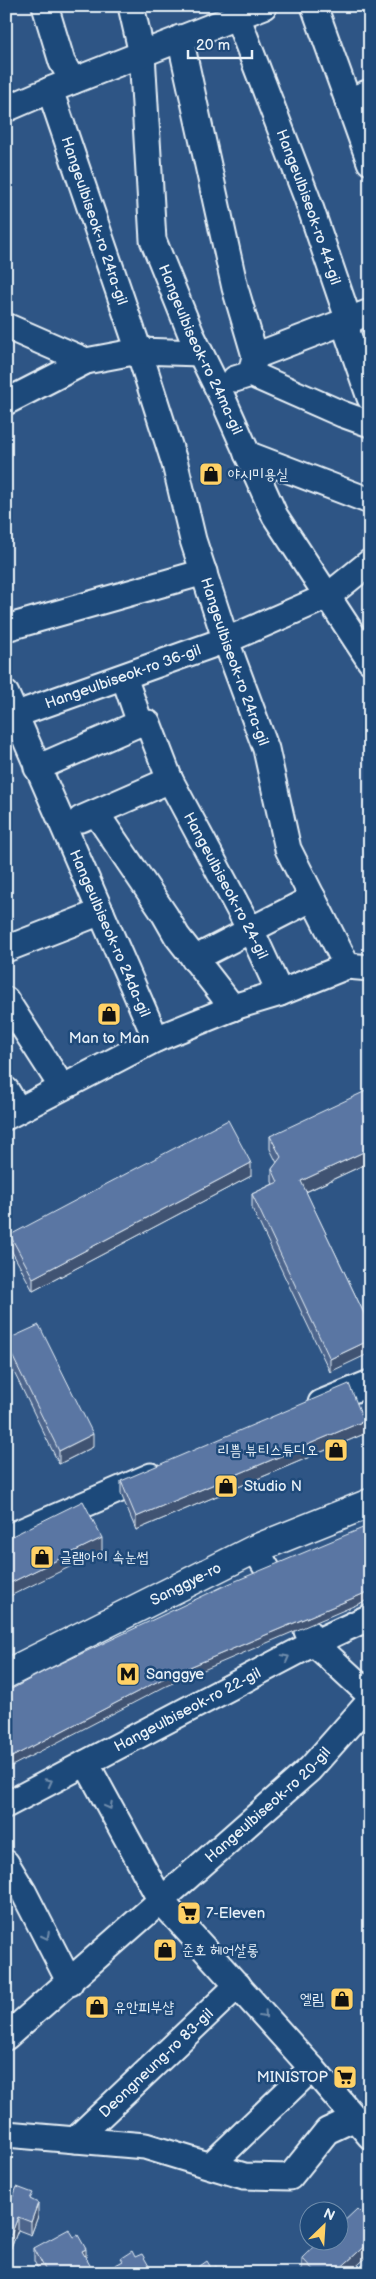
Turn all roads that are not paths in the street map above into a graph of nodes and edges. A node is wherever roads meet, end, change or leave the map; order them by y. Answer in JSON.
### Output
{"nodes":[{"id":1,"x":45,"y":6,"type":"edge"},
{"id":2,"x":131,"y":6,"type":"edge"},
{"id":3,"x":264,"y":6,"type":"edge"},
{"id":4,"x":314,"y":6,"type":"edge"},
{"id":5,"x":237,"y":16,"type":"junction"},
{"id":6,"x":180,"y":38,"type":"junction"},
{"id":7,"x":142,"y":54,"type":"junction"},
{"id":8,"x":73,"y":81,"type":"junction"},
{"id":9,"x":50,"y":90,"type":"junction"},
{"id":10,"x":359,"y":96,"type":"edge"},
{"id":11,"x":6,"y":109,"type":"edge"},
{"id":12,"x":370,"y":162,"type":"edge"},
{"id":13,"x":359,"y":316,"type":"edge"},
{"id":14,"x":6,"y":326,"type":"edge"},
{"id":15,"x":140,"y":351,"type":"junction"},
{"id":16,"x":200,"y":353,"type":"junction"},
{"id":17,"x":86,"y":361,"type":"junction"},
{"id":18,"x":253,"y":365,"type":"junction"},
{"id":19,"x":216,"y":386,"type":"junction"},
{"id":20,"x":370,"y":398,"type":"edge"},
{"id":21,"x":6,"y":402,"type":"edge"},
{"id":22,"x":370,"y":424,"type":"edge"},
{"id":23,"x":247,"y":454,"type":"junction"},
{"id":24,"x":370,"y":501,"type":"edge"},
{"id":25,"x":370,"y":562,"type":"edge"},
{"id":26,"x":204,"y":572,"type":"junction"},
{"id":27,"x":328,"y":596,"type":"junction"},
{"id":28,"x":6,"y":628,"type":"edge"},
{"id":29,"x":226,"y":640,"type":"junction"},
{"id":30,"x":370,"y":661,"type":"edge"},
{"id":31,"x":124,"y":677,"type":"junction"},
{"id":32,"x":9,"y":709,"type":"edge"},
{"id":33,"x":140,"y":724,"type":"junction"},
{"id":34,"x":38,"y":768,"type":"junction"},
{"id":35,"x":170,"y":780,"type":"junction"},
{"id":36,"x":96,"y":813,"type":"junction"},
{"id":37,"x":64,"y":827,"type":"junction"},
{"id":38,"x":313,"y":898,"type":"junction"},
{"id":39,"x":101,"y":912,"type":"junction"},
{"id":40,"x":249,"y":930,"type":"junction"},
{"id":41,"x":6,"y":949,"type":"edge"},
{"id":42,"x":194,"y":959,"type":"junction"},
{"id":43,"x":358,"y":967,"type":"edge"},
{"id":44,"x":280,"y":993,"type":"junction"},
{"id":45,"x":6,"y":1000,"type":"edge"},
{"id":46,"x":233,"y":1008,"type":"junction"},
{"id":47,"x":156,"y":1039,"type":"junction"},
{"id":48,"x":62,"y":1087,"type":"junction"},
{"id":49,"x":10,"y":1106,"type":"edge"},
{"id":50,"x":370,"y":1383,"type":"edge"},
{"id":51,"x":297,"y":1414,"type":"edge"},
{"id":52,"x":170,"y":1468,"type":"edge"},
{"id":53,"x":370,"y":1502,"type":"edge"},
{"id":54,"x":6,"y":1538,"type":"edge"},
{"id":55,"x":255,"y":1549,"type":"junction"},
{"id":56,"x":269,"y":1572,"type":"edge"},
{"id":57,"x":370,"y":1617,"type":"edge"},
{"id":58,"x":310,"y":1636,"type":"junction"},
{"id":59,"x":6,"y":1674,"type":"edge"},
{"id":60,"x":370,"y":1695,"type":"edge"},
{"id":61,"x":370,"y":1701,"type":"edge"},
{"id":62,"x":86,"y":1763,"type":"junction"},
{"id":63,"x":6,"y":1805,"type":"edge"},
{"id":64,"x":6,"y":1863,"type":"edge"},
{"id":65,"x":160,"y":1901,"type":"junction"},
{"id":66,"x":70,"y":1983,"type":"junction"},
{"id":67,"x":238,"y":1985,"type":"junction"},
{"id":68,"x":6,"y":2037,"type":"edge"},
{"id":69,"x":312,"y":2068,"type":"junction"},
{"id":70,"x":362,"y":2127,"type":"edge"},
{"id":71,"x":6,"y":2134,"type":"edge"},
{"id":72,"x":75,"y":2140,"type":"junction"},
{"id":73,"x":211,"y":2165,"type":"junction"}],
"edges":[{"from":1,"to":8,"type":"street"},
{"from":2,"to":7,"type":"street","name":"Hangeulbiseok-ro 24ma-gil"},
{"from":3,"to":5,"type":"street"},
{"from":4,"to":10,"type":"street"},
{"from":5,"to":6,"type":"street"},
{"from":5,"to":13,"type":"street","name":"Hangeulbiseok-ro 44-gil"},
{"from":6,"to":7,"type":"street"},
{"from":6,"to":18,"type":"street"},
{"from":7,"to":8,"type":"street"},
{"from":7,"to":16,"type":"street","name":"Hangeulbiseok-ro 24ma-gil"},
{"from":8,"to":9,"type":"street"},
{"from":9,"to":11,"type":"street"},
{"from":9,"to":15,"type":"street","name":"Hangeulbiseok-ro 24ra-gil"},
{"from":10,"to":12,"type":"street"},
{"from":13,"to":18,"type":"street"},
{"from":13,"to":20,"type":"street","name":"Hangeulbiseok-ro 44-gil"},
{"from":14,"to":17,"type":"street"},
{"from":15,"to":16,"type":"street"},
{"from":15,"to":17,"type":"street"},
{"from":15,"to":26,"type":"street","name":"Hangeulbiseok-ro 24ra-gil"},
{"from":16,"to":19,"type":"street","name":"Hangeulbiseok-ro 24ma-gil"},
{"from":17,"to":21,"type":"street"},
{"from":18,"to":19,"type":"street"},
{"from":18,"to":22,"type":"street"},
{"from":19,"to":23,"type":"street","name":"Hangeulbiseok-ro 24ma-gil"},
{"from":23,"to":24,"type":"street"},
{"from":23,"to":27,"type":"street","name":"Hangeulbiseok-ro 24ma-gil"},
{"from":25,"to":27,"type":"street","name":"Hangeulbiseok-ro 36-gil"},
{"from":26,"to":28,"type":"street"},
{"from":26,"to":29,"type":"street","name":"Hangeulbiseok-ro 24ra-gil"},
{"from":27,"to":29,"type":"street","name":"Hangeulbiseok-ro 36-gil"},
{"from":27,"to":30,"type":"street","name":"Hangeulbiseok-ro 24ma-gil"},
{"from":29,"to":31,"type":"street","name":"Hangeulbiseok-ro 36-gil"},
{"from":29,"to":38,"type":"street","name":"Hangeulbiseok-ro 24ra-gil"},
{"from":31,"to":32,"type":"street","name":"Hangeulbiseok-ro 36-gil"},
{"from":31,"to":33,"type":"street"},
{"from":32,"to":34,"type":"street","name":"Hangeulbiseok-ro 24da-gil"},
{"from":33,"to":34,"type":"street"},
{"from":33,"to":35,"type":"street"},
{"from":34,"to":37,"type":"street","name":"Hangeulbiseok-ro 24da-gil"},
{"from":35,"to":36,"type":"street"},
{"from":35,"to":40,"type":"street","name":"Hangeulbiseok-ro 24-gil"},
{"from":36,"to":37,"type":"street"},
{"from":36,"to":42,"type":"street"},
{"from":37,"to":39,"type":"street","name":"Hangeulbiseok-ro 24da-gil"},
{"from":38,"to":40,"type":"street"},
{"from":38,"to":43,"type":"street","name":"Hangeulbiseok-ro 24ra-gil"},
{"from":39,"to":41,"type":"street"},
{"from":39,"to":47,"type":"street","name":"Hangeulbiseok-ro 24da-gil"},
{"from":40,"to":42,"type":"street"},
{"from":40,"to":44,"type":"street","name":"Hangeulbiseok-ro 24-gil"},
{"from":42,"to":46,"type":"street"},
{"from":43,"to":44,"type":"street"},
{"from":44,"to":46,"type":"street"},
{"from":45,"to":48,"type":"street"},
{"from":46,"to":47,"type":"street"},
{"from":47,"to":48,"type":"street"},
{"from":48,"to":49,"type":"street"},
{"from":50,"to":51,"type":"street"},
{"from":52,"to":54,"type":"street"},
{"from":53,"to":55,"type":"main road","name":"Sanggye-ro"},
{"from":55,"to":56,"type":"street"},
{"from":55,"to":59,"type":"main road","name":"Sanggye-ro"},
{"from":57,"to":58,"type":"street","name":"Hangeulbiseok-ro 22-gil"},
{"from":58,"to":60,"type":"street"},
{"from":62,"to":58,"type":"street","name":"Hangeulbiseok-ro 22-gil","one_way":true},
{"from":61,"to":65,"type":"street","name":"Hangeulbiseok-ro 20-gil"},
{"from":63,"to":62,"type":"street","name":"Hangeulbiseok-ro 22-gil","one_way":true},
{"from":62,"to":65,"type":"street","one_way":true},
{"from":64,"to":66,"type":"street","one_way":true},
{"from":65,"to":66,"type":"street","name":"Hangeulbiseok-ro 20-gil"},
{"from":65,"to":67,"type":"street","name":"Deongneung-ro 83-gil"},
{"from":66,"to":68,"type":"street","name":"Hangeulbiseok-ro 20-gil"},
{"from":67,"to":69,"type":"street","name":"Deongneung-ro 83-gil","one_way":true},
{"from":67,"to":72,"type":"street","name":"Deongneung-ro 83-gil"},
{"from":69,"to":70,"type":"street","name":"Deongneung-ro 83-gil"},
{"from":69,"to":73,"type":"street"},
{"from":70,"to":73,"type":"street","name":"Deongneung-ro 83-gil"},
{"from":71,"to":72,"type":"street","name":"Deongneung-ro 83-gil"},
{"from":72,"to":73,"type":"street","name":"Deongneung-ro 83-gil"}]}
